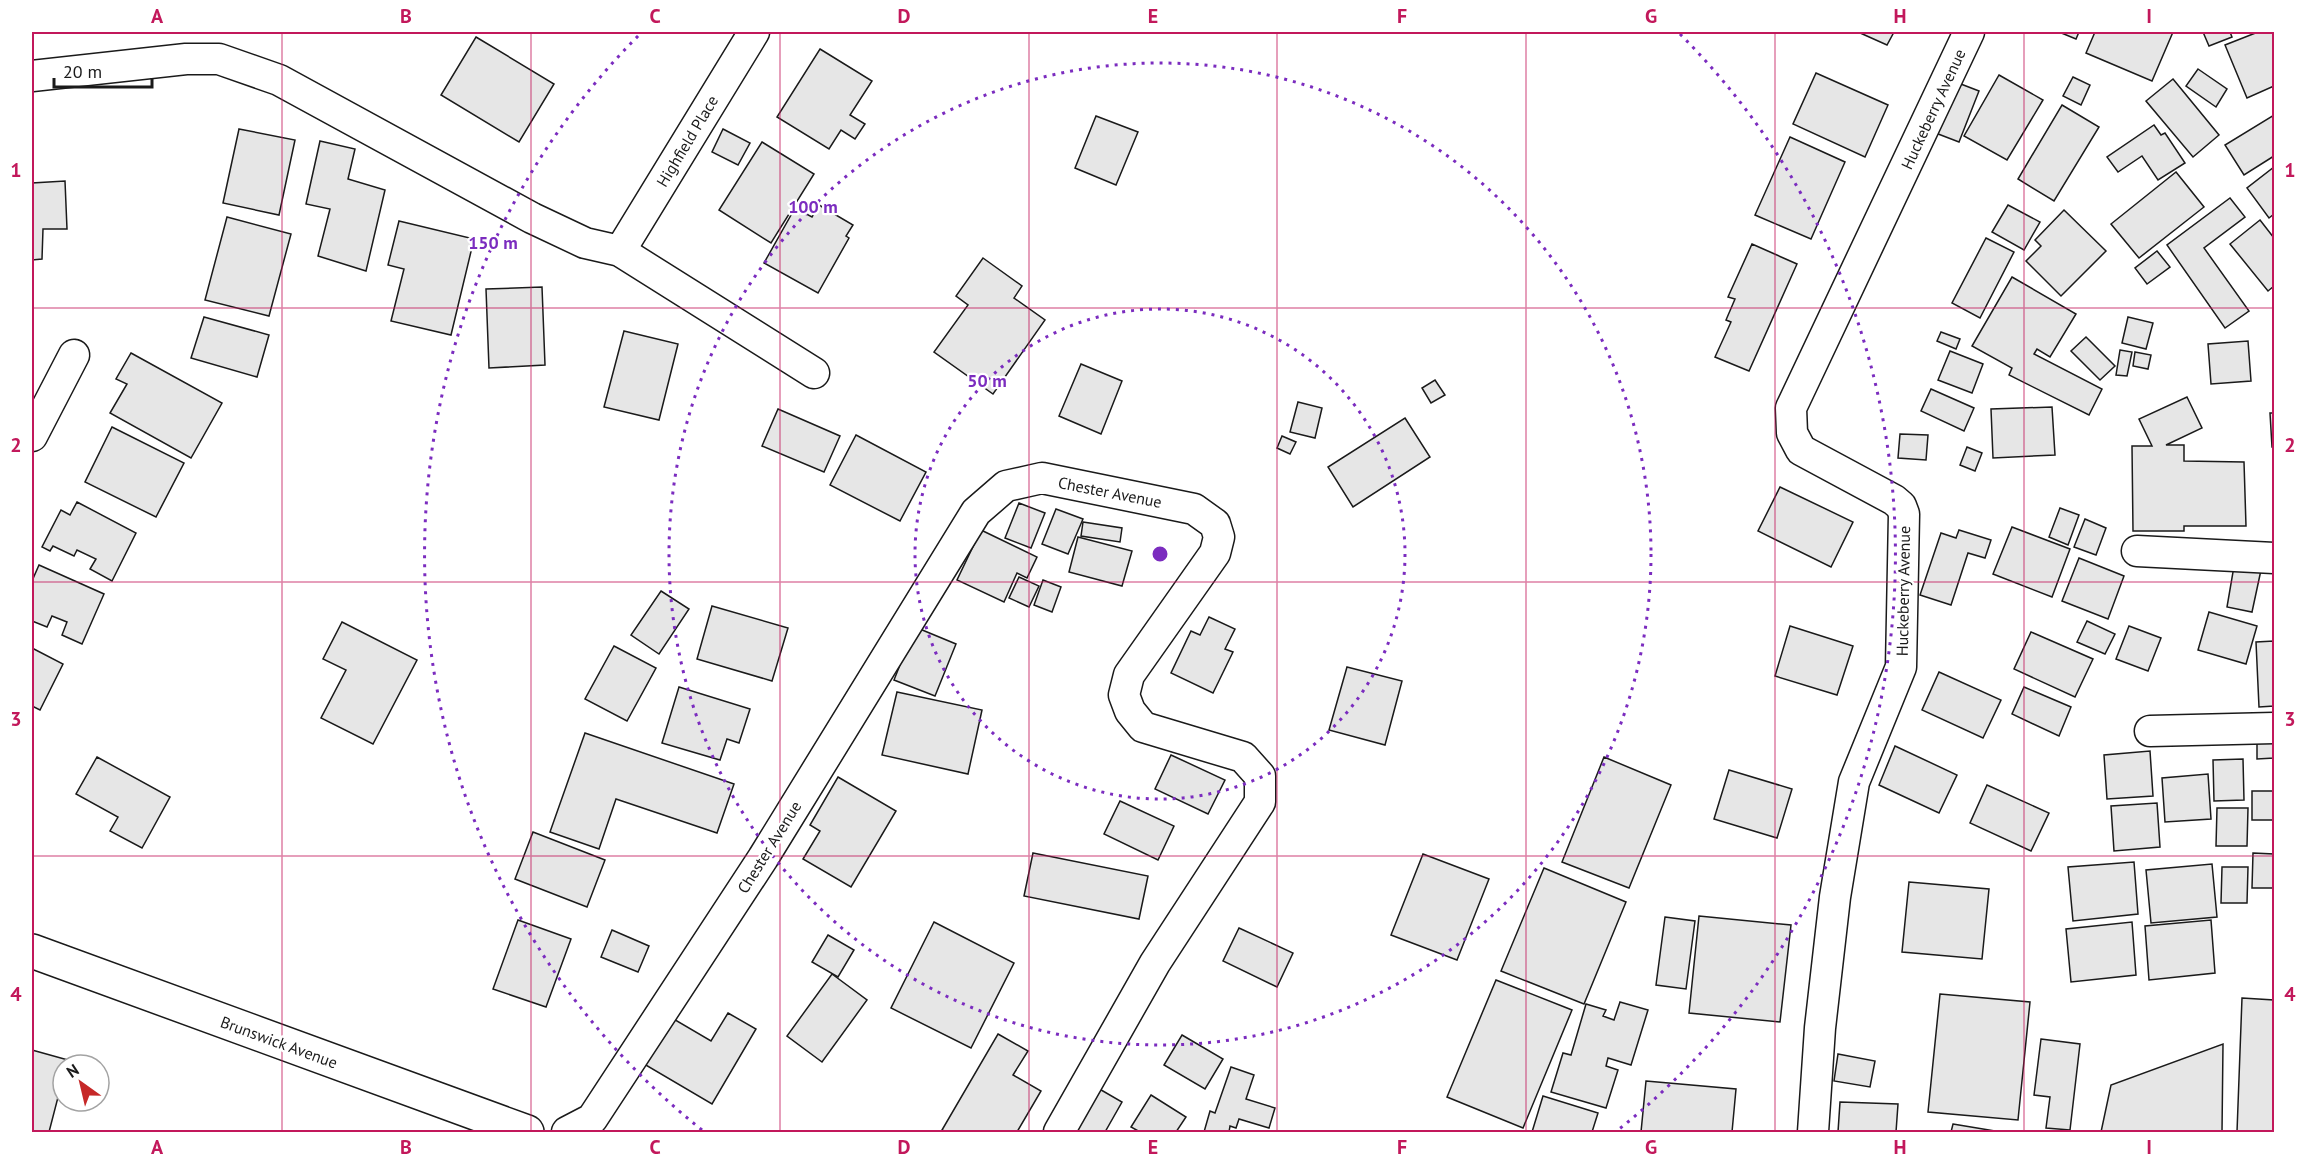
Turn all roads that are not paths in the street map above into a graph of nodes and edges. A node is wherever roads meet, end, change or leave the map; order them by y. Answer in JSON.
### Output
{"nodes":[{"id":1,"x":754,"y":32,"type":"edge"},
{"id":2,"x":1969,"y":32,"type":"edge"},
{"id":3,"x":32,"y":76,"type":"edge"},
{"id":4,"x":620,"y":251,"type":"junction"},
{"id":5,"x":74,"y":355,"type":"dead end"},
{"id":6,"x":814,"y":373,"type":"dead end"},
{"id":7,"x":32,"y":436,"type":"edge"},
{"id":8,"x":2137,"y":551,"type":"dead end"},
{"id":9,"x":2274,"y":558,"type":"edge"},
{"id":10,"x":2274,"y":728,"type":"edge"},
{"id":11,"x":2150,"y":731,"type":"dead end"},
{"id":12,"x":32,"y":951,"type":"edge"},
{"id":13,"x":527,"y":1132,"type":"edge"},
{"id":14,"x":567,"y":1132,"type":"edge"},
{"id":15,"x":1059,"y":1132,"type":"edge"},
{"id":16,"x":1813,"y":1132,"type":"edge"}],
"edges":[{"from":1,"to":4,"type":"street","name":"Highfield Place"},
{"from":2,"to":16,"type":"street","name":"Huckeberry Avenue"},
{"from":3,"to":4,"type":"street"},
{"from":4,"to":6,"type":"street"},
{"from":5,"to":7,"type":"street"},
{"from":8,"to":9,"type":"street"},
{"from":10,"to":11,"type":"street"},
{"from":12,"to":13,"type":"main road","name":"Brunswick Avenue"},
{"from":14,"to":15,"type":"street","name":"Chester Avenue"}]}
